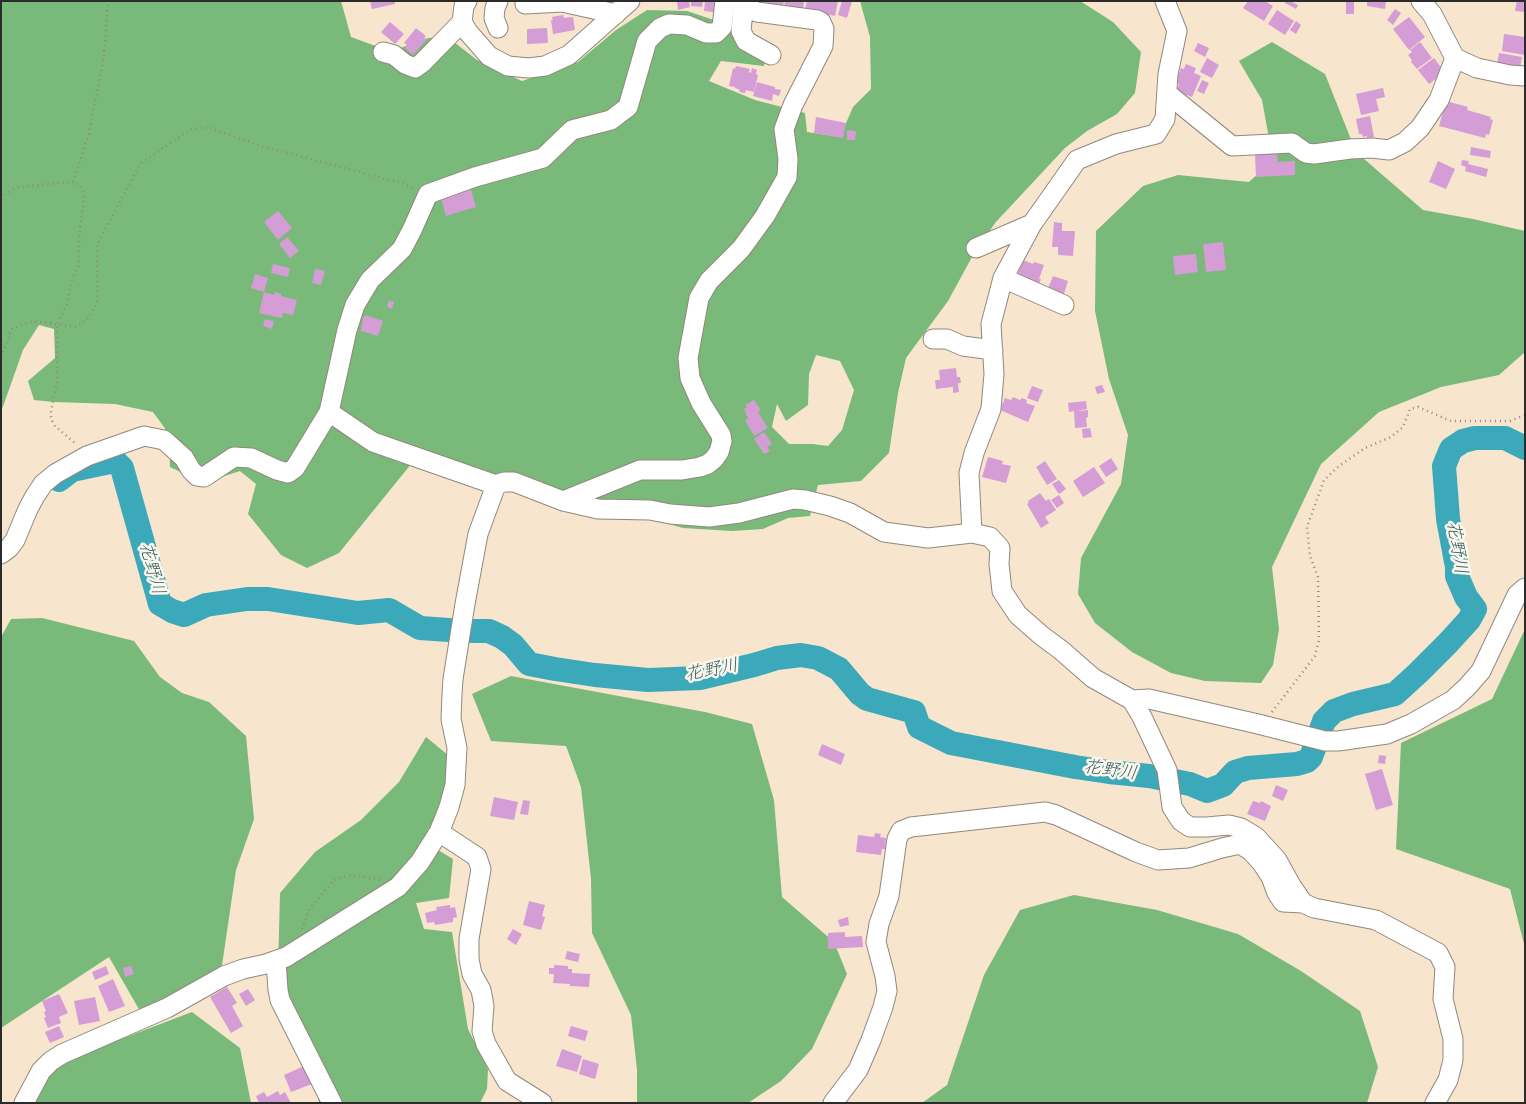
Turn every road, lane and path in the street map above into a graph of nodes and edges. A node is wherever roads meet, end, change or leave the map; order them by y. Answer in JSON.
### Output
{"nodes":[{"id":1,"x":108,"y":1,"type":"edge"},
{"id":2,"x":466,"y":1,"type":"edge"},
{"id":3,"x":498,"y":1,"type":"edge"},
{"id":4,"x":630,"y":1,"type":"edge"},
{"id":5,"x":725,"y":1,"type":"edge"},
{"id":6,"x":1166,"y":1,"type":"edge"},
{"id":7,"x":1421,"y":1,"type":"edge"},
{"id":8,"x":525,"y":4,"type":"dead end"},
{"id":9,"x":616,"y":14,"type":"junction"},
{"id":10,"x":462,"y":22,"type":"junction"},
{"id":11,"x":498,"y":28,"type":"dead end"},
{"id":12,"x":383,"y":52,"type":"dead end"},
{"id":13,"x":771,"y":56,"type":"dead end"},
{"id":14,"x":1455,"y":58,"type":"junction"},
{"id":15,"x":1525,"y":76,"type":"edge"},
{"id":16,"x":1168,"y":94,"type":"junction"},
{"id":17,"x":73,"y":182,"type":"junction"},
{"id":18,"x":428,"y":194,"type":"junction"},
{"id":19,"x":1,"y":198,"type":"edge"},
{"id":20,"x":1032,"y":224,"type":"junction"},
{"id":21,"x":976,"y":248,"type":"dead end"},
{"id":22,"x":1003,"y":278,"type":"junction"},
{"id":23,"x":1064,"y":305,"type":"dead end"},
{"id":24,"x":57,"y":325,"type":"junction"},
{"id":25,"x":933,"y":339,"type":"dead end"},
{"id":26,"x":993,"y":350,"type":"junction"},
{"id":27,"x":1,"y":357,"type":"edge"},
{"id":28,"x":329,"y":412,"type":"junction"},
{"id":29,"x":1525,"y":416,"type":"edge"},
{"id":30,"x":87,"y":456,"type":"junction"},
{"id":31,"x":496,"y":485,"type":"junction"},
{"id":32,"x":563,"y":501,"type":"junction"},
{"id":33,"x":972,"y":533,"type":"junction"},
{"id":34,"x":1,"y":554,"type":"edge"},
{"id":35,"x":1525,"y":588,"type":"edge"},
{"id":36,"x":1132,"y":700,"type":"junction"},
{"id":37,"x":1262,"y":725,"type":"junction"},
{"id":38,"x":438,"y":832,"type":"junction"},
{"id":39,"x":398,"y":887,"type":"junction"},
{"id":40,"x":1303,"y":903,"type":"junction"},
{"id":41,"x":296,"y":952,"type":"junction"},
{"id":42,"x":276,"y":961,"type":"junction"},
{"id":43,"x":24,"y":1103,"type":"edge"},
{"id":44,"x":332,"y":1103,"type":"edge"},
{"id":45,"x":542,"y":1103,"type":"edge"},
{"id":46,"x":833,"y":1103,"type":"edge"},
{"id":47,"x":1435,"y":1103,"type":"edge"}],
"edges":[{"from":1,"to":17,"type":"path"},
{"from":2,"to":10,"type":"street"},
{"from":3,"to":11,"type":"street"},
{"from":4,"to":9,"type":"street"},
{"from":5,"to":18,"type":"street"},
{"from":6,"to":16,"type":"street"},
{"from":7,"to":14,"type":"street"},
{"from":8,"to":9,"type":"street"},
{"from":9,"to":10,"type":"street"},
{"from":10,"to":12,"type":"street"},
{"from":13,"to":32,"type":"street"},
{"from":14,"to":15,"type":"street"},
{"from":14,"to":16,"type":"street"},
{"from":16,"to":20,"type":"street"},
{"from":17,"to":19,"type":"path"},
{"from":17,"to":24,"type":"path"},
{"from":18,"to":24,"type":"path"},
{"from":18,"to":28,"type":"street"},
{"from":20,"to":21,"type":"street"},
{"from":20,"to":22,"type":"street"},
{"from":22,"to":23,"type":"street"},
{"from":22,"to":26,"type":"street"},
{"from":24,"to":27,"type":"path"},
{"from":24,"to":30,"type":"path"},
{"from":25,"to":26,"type":"street"},
{"from":26,"to":33,"type":"street"},
{"from":28,"to":30,"type":"street"},
{"from":28,"to":31,"type":"street"},
{"from":29,"to":37,"type":"path"},
{"from":30,"to":34,"type":"street"},
{"from":31,"to":32,"type":"street"},
{"from":31,"to":38,"type":"street"},
{"from":32,"to":33,"type":"street"},
{"from":33,"to":36,"type":"street"},
{"from":35,"to":37,"type":"street"},
{"from":36,"to":37,"type":"street"},
{"from":36,"to":40,"type":"street"},
{"from":38,"to":39,"type":"street"},
{"from":38,"to":45,"type":"street"},
{"from":39,"to":41,"type":"street"},
{"from":39,"to":41,"type":"path"},
{"from":40,"to":46,"type":"street"},
{"from":40,"to":47,"type":"street"},
{"from":41,"to":42,"type":"street"},
{"from":42,"to":43,"type":"street"},
{"from":42,"to":44,"type":"street"}]}
